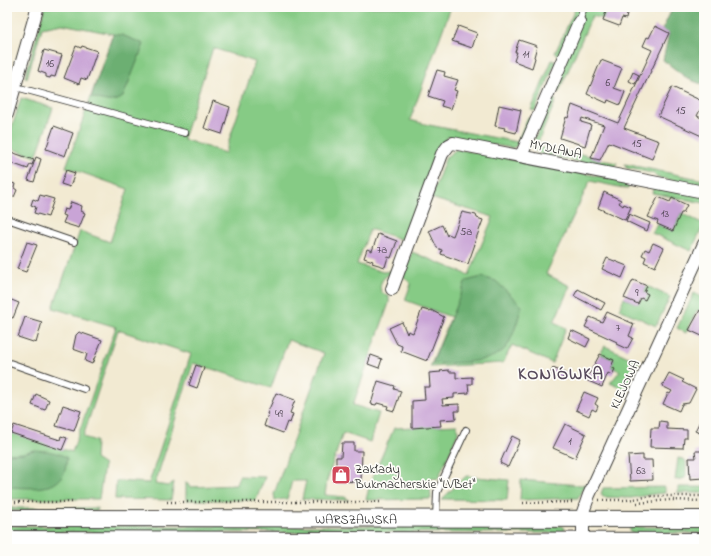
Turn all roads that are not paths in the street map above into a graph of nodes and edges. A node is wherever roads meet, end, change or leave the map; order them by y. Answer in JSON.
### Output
{"nodes":[{"id":1,"x":584,"y":7,"type":"edge"},
{"id":2,"x":37,"y":9,"type":"dead end"},
{"id":3,"x":579,"y":22,"type":"joint"},
{"id":4,"x":16,"y":87,"type":"junction"},
{"id":5,"x":7,"y":114,"type":"edge"},
{"id":6,"x":185,"y":133,"type":"dead end"},
{"id":7,"x":521,"y":156,"type":"junction"},
{"id":8,"x":704,"y":192,"type":"edge"},
{"id":9,"x":7,"y":219,"type":"edge"},
{"id":10,"x":74,"y":242,"type":"dead end"},
{"id":11,"x":704,"y":244,"type":"edge"},
{"id":12,"x":392,"y":289,"type":"dead end"},
{"id":13,"x":7,"y":362,"type":"edge"},
{"id":14,"x":84,"y":389,"type":"dead end"},
{"id":15,"x":466,"y":430,"type":"dead end"},
{"id":16,"x":7,"y":518,"type":"edge"},
{"id":17,"x":436,"y":519,"type":"junction"},
{"id":18,"x":583,"y":519,"type":"junction"},
{"id":19,"x":704,"y":519,"type":"edge"},
{"id":20,"x":7,"y":539,"type":"edge"},
{"id":21,"x":277,"y":540,"type":"junction"},
{"id":22,"x":583,"y":540,"type":"junction"},
{"id":23,"x":704,"y":541,"type":"edge"},
{"id":24,"x":130,"y":544,"type":"edge"},
{"id":25,"x":313,"y":544,"type":"edge"},
{"id":26,"x":293,"y":549,"type":"edge"}],
"edges":[{"from":1,"to":3,"type":"lane"},
{"from":2,"to":4,"type":"street"},
{"from":3,"to":7,"type":"street","name":"MYDLANA"},
{"from":4,"to":5,"type":"street"},
{"from":4,"to":6,"type":"lane"},
{"from":7,"to":8,"type":"street","name":"MYDLANA"},
{"from":7,"to":12,"type":"street"},
{"from":9,"to":10,"type":"lane"},
{"from":11,"to":18,"type":"street","name":"KLEJOWA"},
{"from":13,"to":14,"type":"lane"},
{"from":15,"to":17,"type":"lane"},
{"from":16,"to":17,"type":"main road","name":"WARSZAWSKA"},
{"from":17,"to":18,"type":"main road","name":"WARSZAWSKA"},
{"from":18,"to":19,"type":"main road","name":"WARSZAWSKA"},
{"from":18,"to":22,"type":"street","name":"KLEJOWA"},
{"from":20,"to":24,"type":"main road","name":"WARSZAWSKA"},
{"from":21,"to":24,"type":"main road","name":"WARSZAWSKA"},
{"from":21,"to":25,"type":"main road","name":"WARSZAWSKA"},
{"from":21,"to":26,"type":"street"},
{"from":22,"to":23,"type":"main road","name":"WARSZAWSKA"},
{"from":22,"to":25,"type":"main road","name":"WARSZAWSKA"}]}
